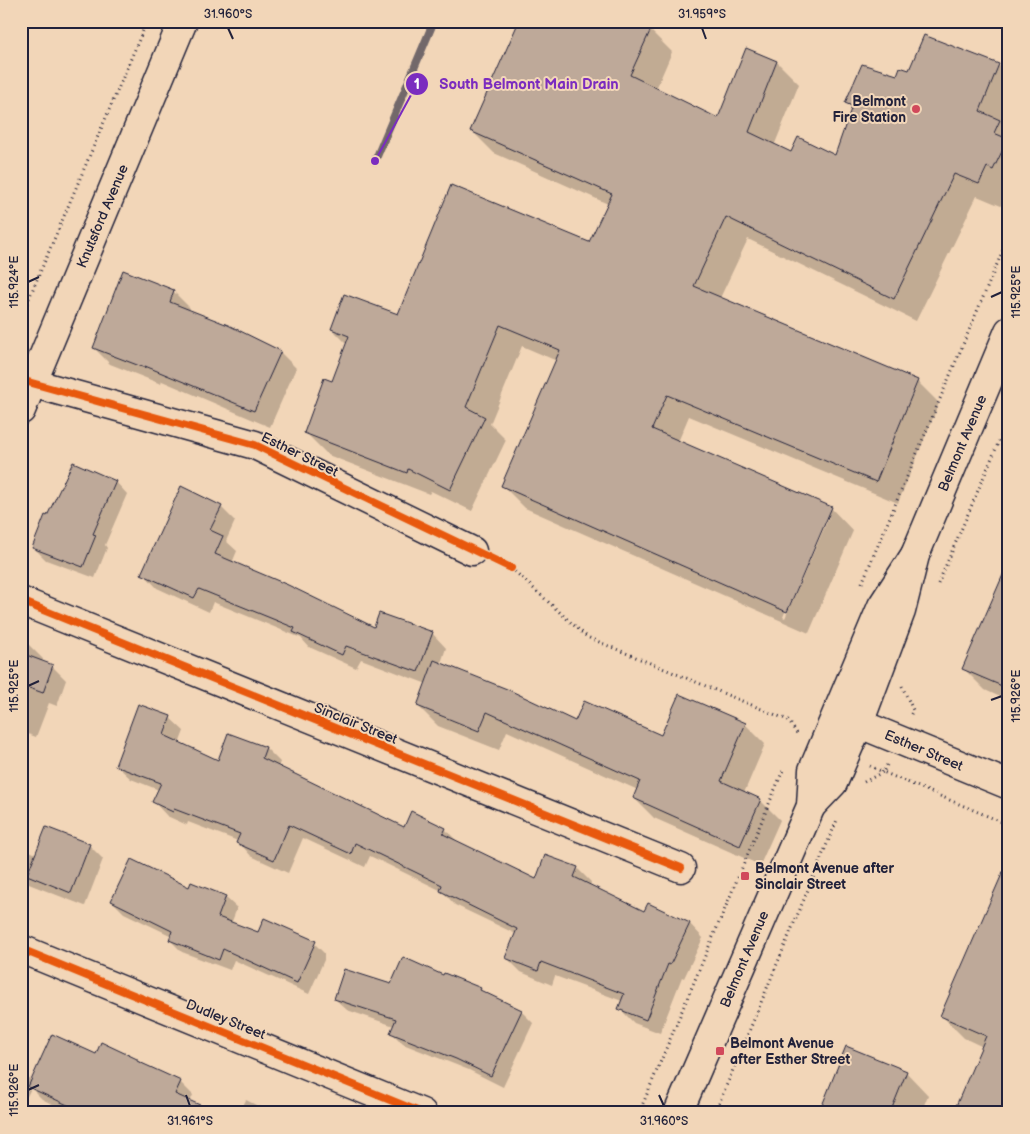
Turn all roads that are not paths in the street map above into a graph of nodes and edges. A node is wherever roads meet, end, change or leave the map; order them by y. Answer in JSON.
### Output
{"nodes":[{"id":1,"x":183,"y":21,"type":"edge"},
{"id":2,"x":1009,"y":331,"type":"edge"},
{"id":3,"x":27,"y":382,"type":"edge"},
{"id":4,"x":21,"y":410,"type":"edge"},
{"id":5,"x":472,"y":551,"type":"road end"},
{"id":6,"x":21,"y":601,"type":"edge"},
{"id":7,"x":849,"y":719,"type":"junction"},
{"id":8,"x":1009,"y":785,"type":"edge"},
{"id":9,"x":681,"y":868,"type":"dead end"},
{"id":10,"x":21,"y":949,"type":"edge"},
{"id":11,"x":422,"y":1113,"type":"edge"},
{"id":12,"x":678,"y":1113,"type":"edge"}],
"edges":[{"from":1,"to":3,"type":"street","name":"Knutsford Avenue"},
{"from":2,"to":7,"type":"street","name":"Belmont Avenue"},
{"from":3,"to":4,"type":"street","name":"Knutsford Avenue"},
{"from":3,"to":5,"type":"street","name":"Esther Street"},
{"from":6,"to":9,"type":"street","name":"Sinclair Street"},
{"from":7,"to":8,"type":"street","name":"Esther Street"},
{"from":7,"to":12,"type":"street","name":"Belmont Avenue"},
{"from":10,"to":11,"type":"street","name":"Dudley Street"}]}
